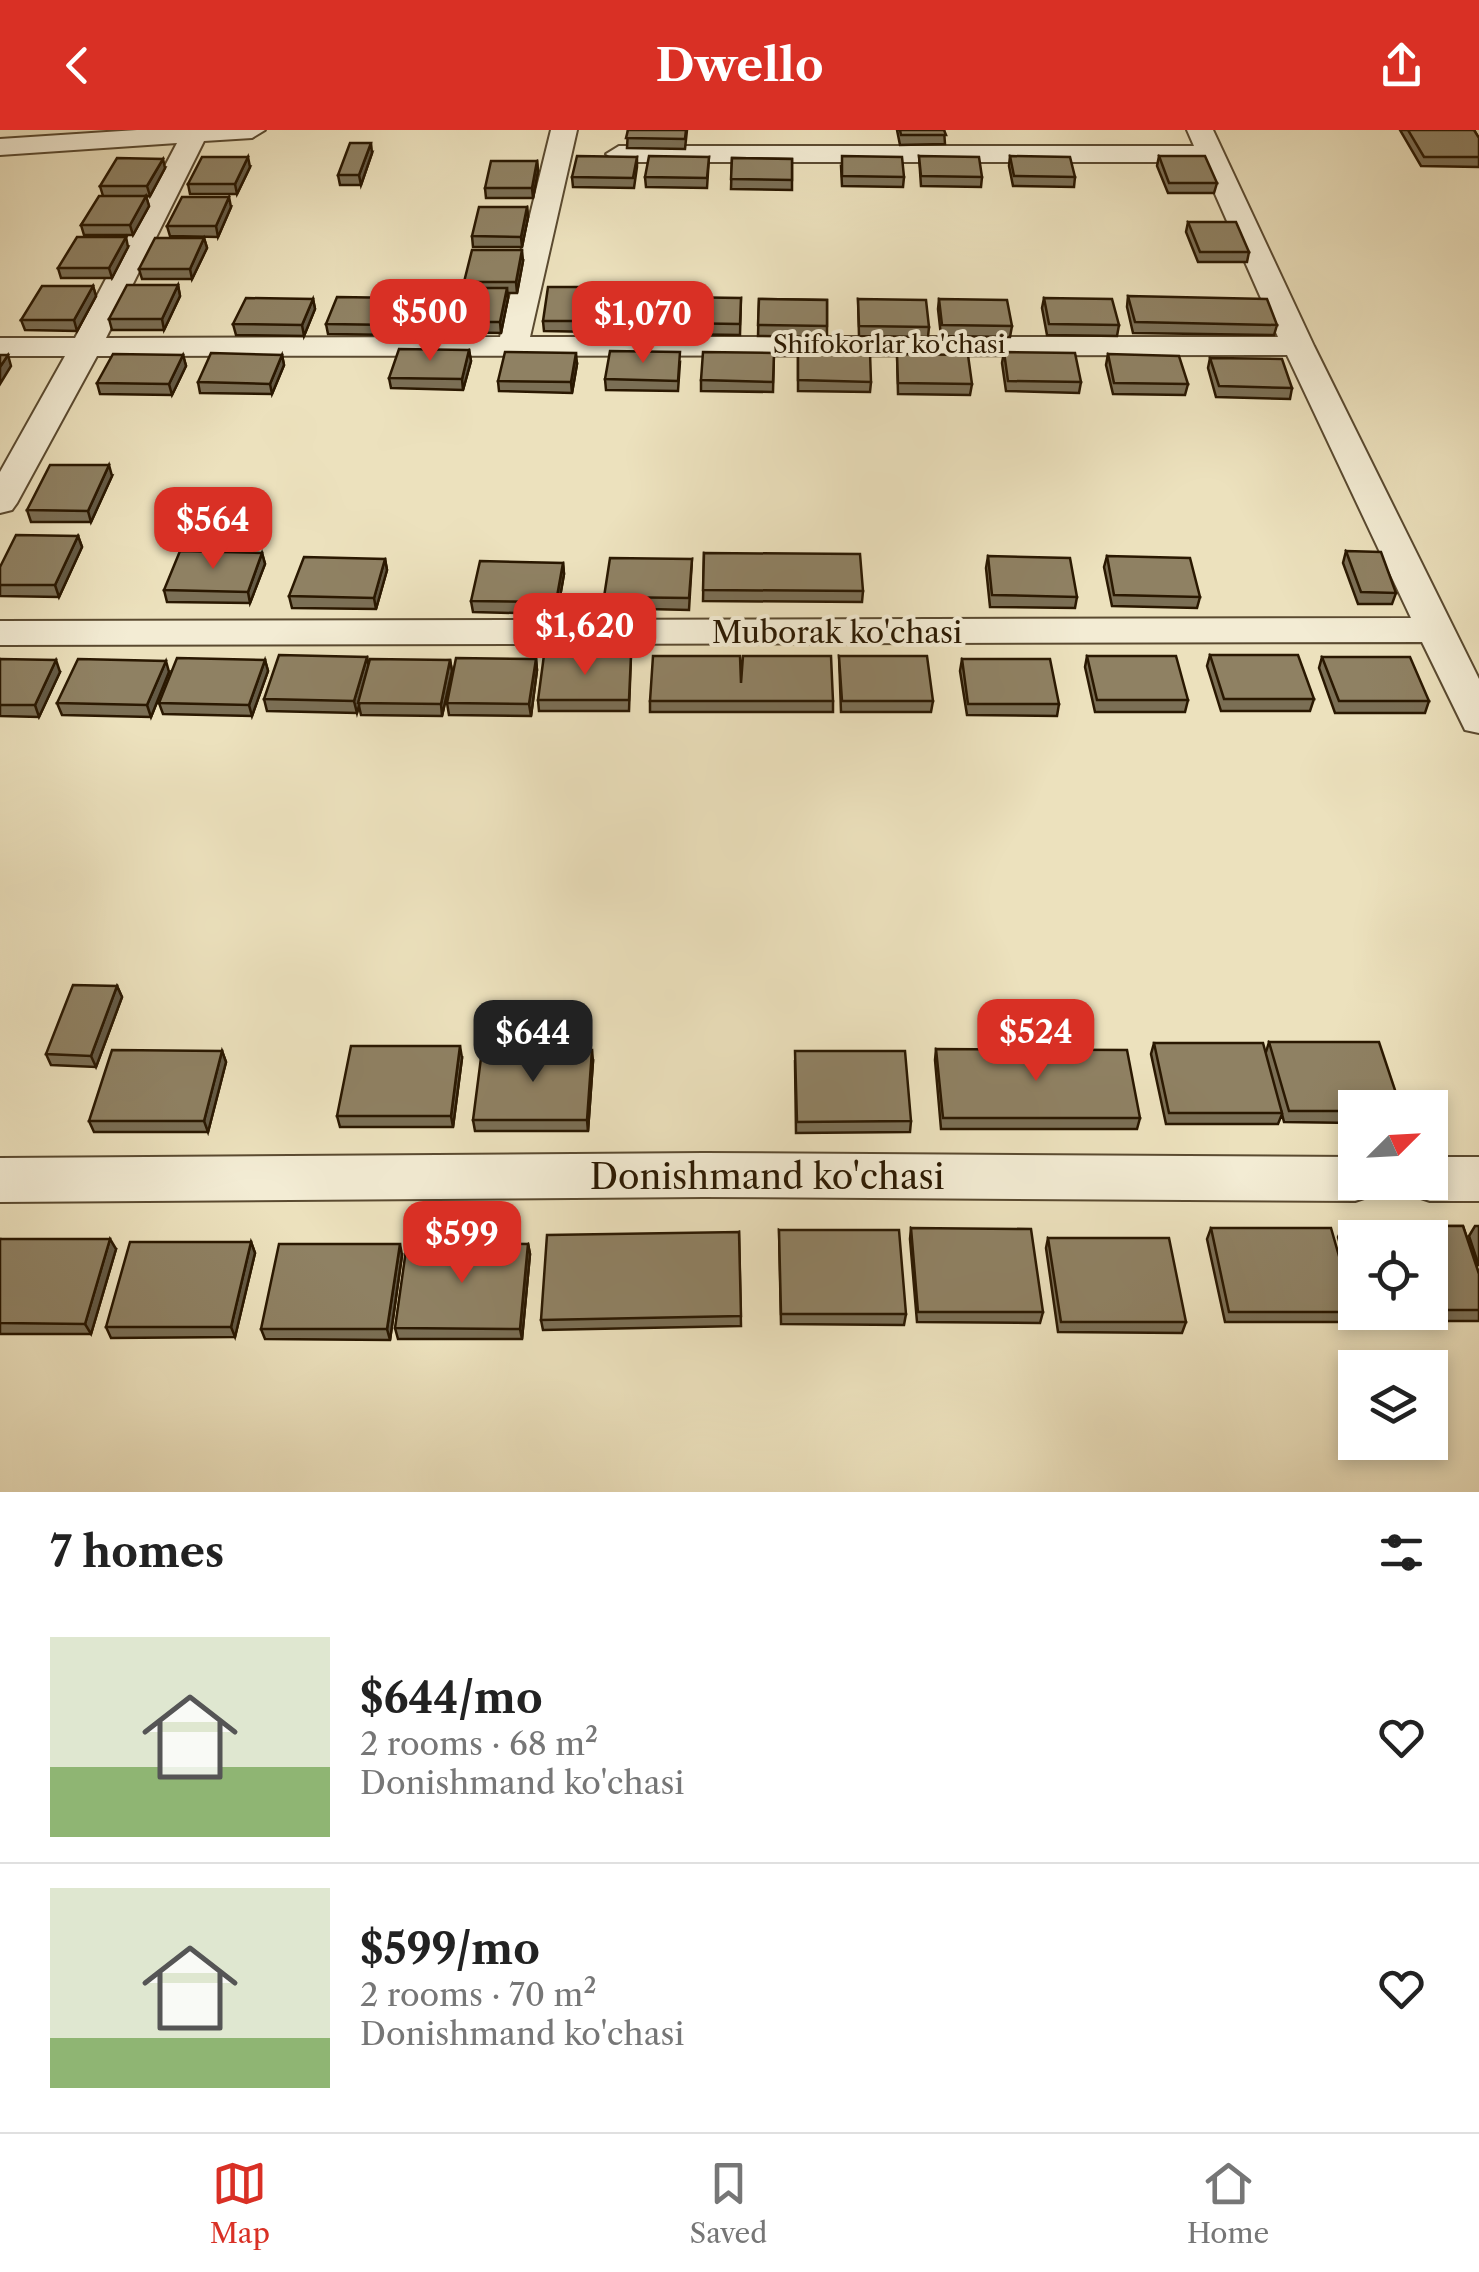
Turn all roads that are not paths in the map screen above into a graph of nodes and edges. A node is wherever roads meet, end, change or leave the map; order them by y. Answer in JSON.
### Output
{"nodes":[{"id":1,"x":252,"y":130,"type":"edge"},
{"id":2,"x":564,"y":130,"type":"edge"},
{"id":3,"x":195,"y":133,"type":"junction"},
{"id":4,"x":1207,"y":142,"type":"edge"},
{"id":5,"x":0,"y":147,"type":"edge"},
{"id":6,"x":619,"y":154,"type":"edge"},
{"id":7,"x":513,"y":346,"type":"junction"},
{"id":8,"x":1298,"y":346,"type":"junction"},
{"id":9,"x":0,"y":347,"type":"edge"},
{"id":10,"x":86,"y":348,"type":"junction"},
{"id":11,"x":0,"y":503,"type":"edge"},
{"id":12,"x":1435,"y":630,"type":"junction"},
{"id":13,"x":0,"y":633,"type":"edge"},
{"id":14,"x":1479,"y":720,"type":"edge"},
{"id":15,"x":1338,"y":1179,"type":"edge"},
{"id":16,"x":1448,"y":1179,"type":"edge"},
{"id":17,"x":1479,"y":1179,"type":"edge"},
{"id":18,"x":0,"y":1180,"type":"edge"}],
"edges":[{"from":1,"to":3,"type":"street"},
{"from":2,"to":7,"type":"street"},
{"from":3,"to":5,"type":"street"},
{"from":3,"to":10,"type":"street"},
{"from":4,"to":6,"type":"street"},
{"from":4,"to":8,"type":"street"},
{"from":7,"to":8,"type":"street","name":"Shifokorlar ko'chasi"},
{"from":7,"to":10,"type":"street","name":"Shifokorlar ko'chasi"},
{"from":8,"to":12,"type":"street"},
{"from":9,"to":10,"type":"street","name":"Shifokorlar ko'chasi"},
{"from":10,"to":11,"type":"street"},
{"from":12,"to":13,"type":"street","name":"Muborak ko'chasi"},
{"from":12,"to":14,"type":"street"},
{"from":15,"to":18,"type":"street","name":"Donishmand ko'chasi"},
{"from":16,"to":17,"type":"street"}]}
